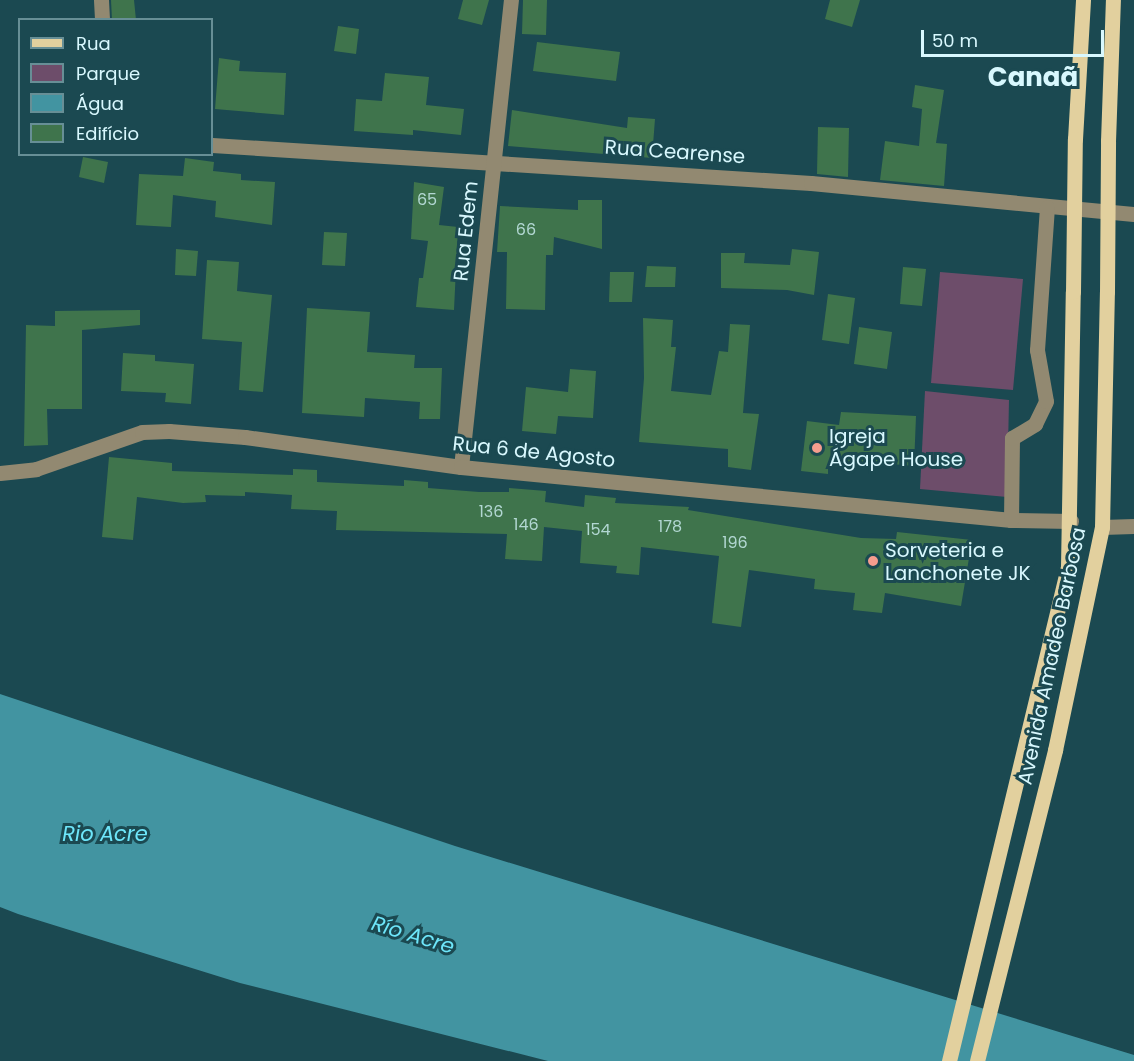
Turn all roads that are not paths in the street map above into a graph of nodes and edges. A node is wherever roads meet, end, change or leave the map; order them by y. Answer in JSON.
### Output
{"nodes":[{"id":1,"x":101,"y":0,"type":"edge"},
{"id":2,"x":511,"y":0,"type":"edge"},
{"id":3,"x":1083,"y":0,"type":"edge"},
{"id":4,"x":1113,"y":0,"type":"edge"},
{"id":5,"x":102,"y":18,"type":"edge"},
{"id":6,"x":213,"y":145,"type":"edge"},
{"id":7,"x":496,"y":160,"type":"junction"},
{"id":8,"x":1047,"y":207,"type":"junction"},
{"id":9,"x":1134,"y":214,"type":"edge"},
{"id":10,"x":461,"y":466,"type":"junction"},
{"id":11,"x":0,"y":472,"type":"edge"},
{"id":12,"x":1011,"y":520,"type":"junction"},
{"id":13,"x":1071,"y":521,"type":"junction"},
{"id":14,"x":1134,"y":526,"type":"edge"},
{"id":15,"x":1102,"y":527,"type":"junction"},
{"id":16,"x":949,"y":1061,"type":"edge"},
{"id":17,"x":977,"y":1061,"type":"edge"}],
"edges":[{"from":1,"to":5,"type":"street"},
{"from":2,"to":7,"type":"street","name":"Rua Edem"},
{"from":3,"to":13,"type":"main road","name":"Avenida Amadeo Barbosa","bridge":true},
{"from":4,"to":15,"type":"main road","name":"Avenida Amadeo Barbosa","bridge":true},
{"from":6,"to":7,"type":"street","name":"Rua Cearense"},
{"from":7,"to":8,"type":"street","name":"Rua Cearense"},
{"from":7,"to":10,"type":"street","name":"Rua Edem"},
{"from":8,"to":9,"type":"street","name":"Rua Cearense"},
{"from":8,"to":12,"type":"street"},
{"from":10,"to":11,"type":"street","name":"Rua 6 de Agosto"},
{"from":10,"to":12,"type":"street","name":"Rua 6 de Agosto"},
{"from":12,"to":13,"type":"street","name":"Rua 6 de Agosto"},
{"from":13,"to":16,"type":"main road","name":"Avenida Amadeo Barbosa"},
{"from":14,"to":15,"type":"street"},
{"from":15,"to":17,"type":"main road","name":"Avenida Amadeo Barbosa"}]}
